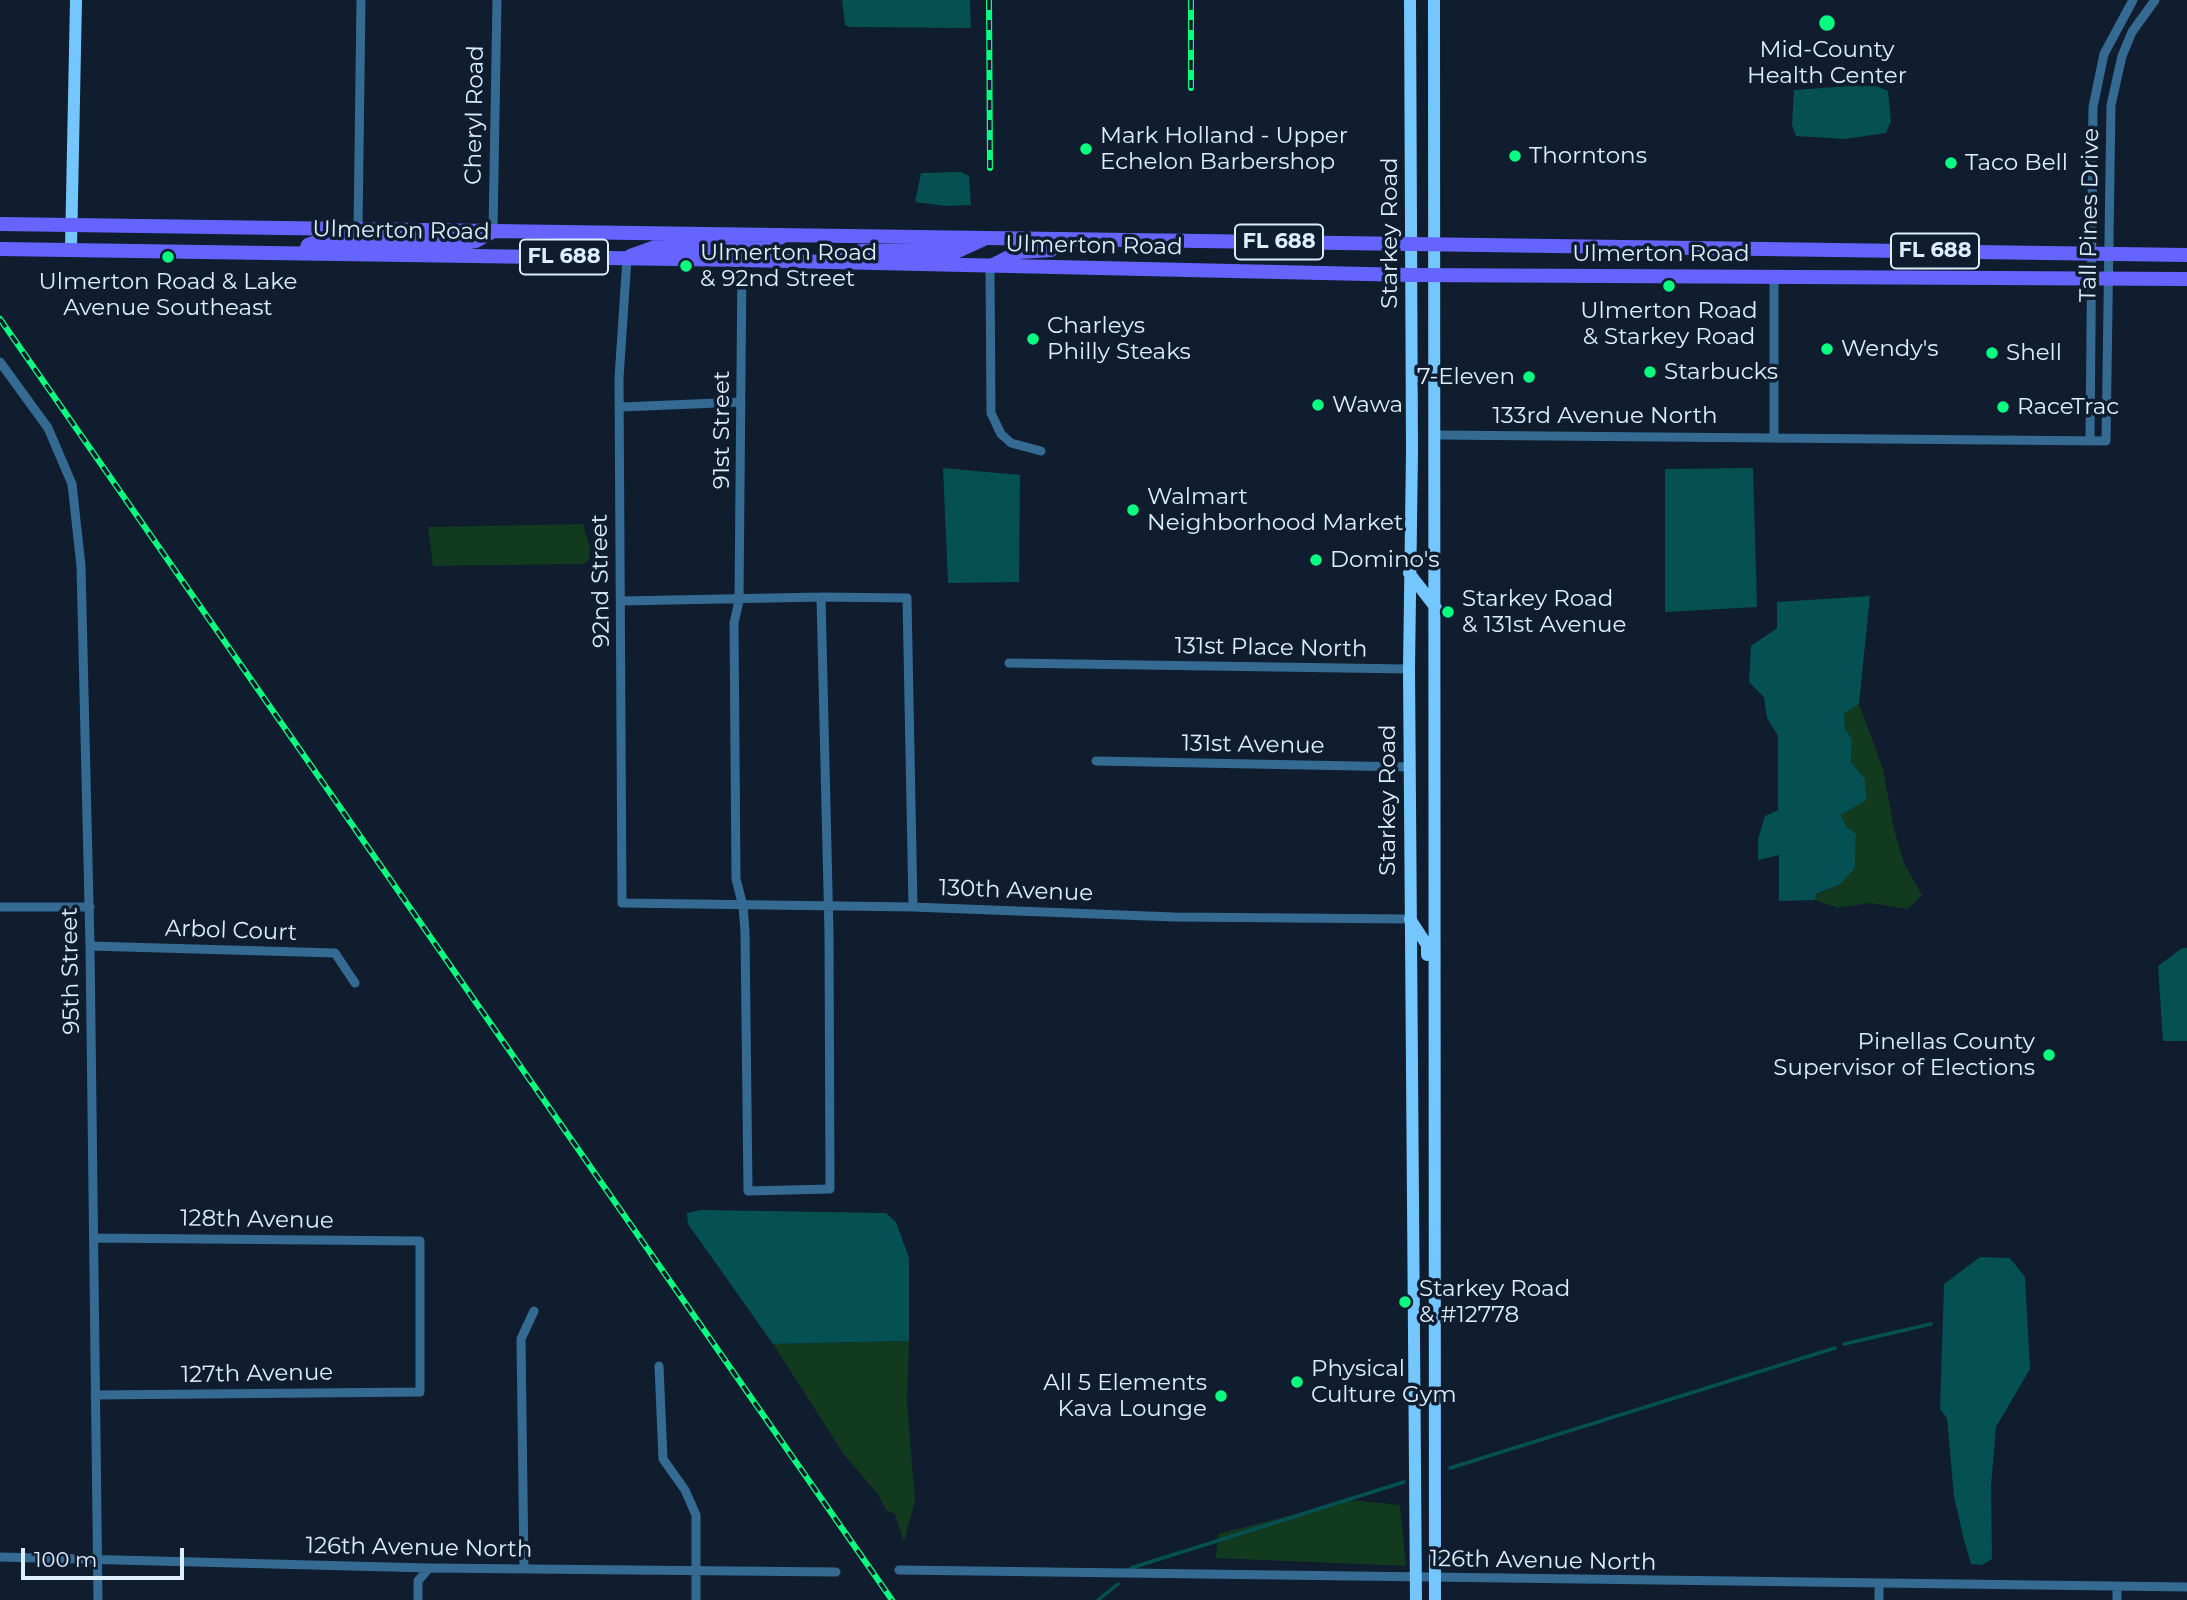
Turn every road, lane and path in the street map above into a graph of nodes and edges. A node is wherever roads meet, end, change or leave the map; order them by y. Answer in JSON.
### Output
{"nodes":[{"id":1,"x":76,"y":0,"type":"edge"},
{"id":2,"x":360,"y":0,"type":"edge"},
{"id":3,"x":497,"y":0,"type":"edge"},
{"id":4,"x":1410,"y":0,"type":"edge"},
{"id":5,"x":1434,"y":0,"type":"edge"},
{"id":6,"x":2133,"y":0,"type":"edge"},
{"id":7,"x":2155,"y":0,"type":"edge"},
{"id":8,"x":0,"y":224,"type":"edge"},
{"id":9,"x":72,"y":224,"type":"junction"},
{"id":10,"x":358,"y":229,"type":"junction"},
{"id":11,"x":493,"y":231,"type":"junction"},
{"id":12,"x":784,"y":235,"type":"junction"},
{"id":13,"x":986,"y":238,"type":"junction"},
{"id":14,"x":1062,"y":240,"type":"junction"},
{"id":15,"x":1411,"y":244,"type":"junction"},
{"id":16,"x":1435,"y":245,"type":"junction"},
{"id":17,"x":0,"y":248,"type":"edge"},
{"id":18,"x":71,"y":248,"type":"junction"},
{"id":19,"x":305,"y":252,"type":"junction"},
{"id":20,"x":2090,"y":254,"type":"junction"},
{"id":21,"x":2109,"y":254,"type":"junction"},
{"id":22,"x":2187,"y":255,"type":"edge"},
{"id":23,"x":627,"y":258,"type":"junction"},
{"id":24,"x":742,"y":260,"type":"junction"},
{"id":25,"x":834,"y":263,"type":"junction"},
{"id":26,"x":990,"y":267,"type":"junction"},
{"id":27,"x":1411,"y":275,"type":"junction"},
{"id":28,"x":1435,"y":275,"type":"junction"},
{"id":29,"x":1774,"y":277,"type":"junction"},
{"id":30,"x":2089,"y":278,"type":"junction"},
{"id":31,"x":2107,"y":278,"type":"junction"},
{"id":32,"x":2187,"y":279,"type":"edge"},
{"id":33,"x":0,"y":362,"type":"edge"},
{"id":34,"x":741,"y":402,"type":"junction"},
{"id":35,"x":621,"y":407,"type":"junction"},
{"id":36,"x":1436,"y":435,"type":"junction"},
{"id":37,"x":1774,"y":436,"type":"junction"},
{"id":38,"x":2090,"y":441,"type":"junction"},
{"id":39,"x":2106,"y":441,"type":"joint"},
{"id":40,"x":1041,"y":451,"type":"dead end"},
{"id":41,"x":1409,"y":573,"type":"junction"},
{"id":42,"x":821,"y":597,"type":"junction"},
{"id":43,"x":622,"y":601,"type":"junction"},
{"id":44,"x":739,"y":601,"type":"junction"},
{"id":45,"x":1436,"y":608,"type":"junction"},
{"id":46,"x":1009,"y":663,"type":"dead end"},
{"id":47,"x":1409,"y":669,"type":"junction"},
{"id":48,"x":1096,"y":761,"type":"dead end"},
{"id":49,"x":1409,"y":767,"type":"junction"},
{"id":50,"x":1434,"y":896,"type":"junction"},
{"id":51,"x":622,"y":903,"type":"joint"},
{"id":52,"x":743,"y":906,"type":"junction"},
{"id":53,"x":0,"y":907,"type":"edge"},
{"id":54,"x":90,"y":907,"type":"junction"},
{"id":55,"x":913,"y":907,"type":"junction"},
{"id":56,"x":827,"y":908,"type":"junction"},
{"id":57,"x":1410,"y":919,"type":"junction"},
{"id":58,"x":90,"y":946,"type":"junction"},
{"id":59,"x":355,"y":984,"type":"dead end"},
{"id":60,"x":1434,"y":1012,"type":"junction"},
{"id":61,"x":94,"y":1238,"type":"junction"},
{"id":62,"x":534,"y":1311,"type":"dead end"},
{"id":63,"x":659,"y":1366,"type":"dead end"},
{"id":64,"x":420,"y":1392,"type":"joint"},
{"id":65,"x":95,"y":1395,"type":"junction"},
{"id":66,"x":0,"y":1557,"type":"edge"},
{"id":67,"x":97,"y":1558,"type":"junction"},
{"id":68,"x":429,"y":1568,"type":"junction"},
{"id":69,"x":524,"y":1569,"type":"junction"},
{"id":70,"x":899,"y":1570,"type":"dead end"},
{"id":71,"x":696,"y":1572,"type":"junction"},
{"id":72,"x":836,"y":1572,"type":"dead end"},
{"id":73,"x":1416,"y":1579,"type":"junction"},
{"id":74,"x":1435,"y":1579,"type":"junction"},
{"id":75,"x":1879,"y":1585,"type":"junction"},
{"id":76,"x":2118,"y":1587,"type":"junction"},
{"id":77,"x":2187,"y":1587,"type":"edge"},
{"id":78,"x":98,"y":1600,"type":"edge"},
{"id":79,"x":418,"y":1600,"type":"edge"},
{"id":80,"x":696,"y":1600,"type":"edge"},
{"id":81,"x":1416,"y":1600,"type":"edge"},
{"id":82,"x":1435,"y":1600,"type":"edge"},
{"id":83,"x":1879,"y":1600,"type":"edge"},
{"id":84,"x":2118,"y":1600,"type":"edge"}],
"edges":[{"from":1,"to":9,"type":"main road"},
{"from":2,"to":10,"type":"street"},
{"from":3,"to":11,"type":"street","name":"Cheryl Road"},
{"from":4,"to":15,"type":"main road","name":"Starkey Road"},
{"from":5,"to":16,"type":"main road","name":"Starkey Road"},
{"from":6,"to":20,"type":"street","name":"Tall Pines Drive"},
{"from":7,"to":21,"type":"street","name":"Tall Pines Drive"},
{"from":8,"to":9,"type":"main road","name":"Ulmerton Road","number":"FL 688"},
{"from":9,"to":10,"type":"main road","name":"Ulmerton Road","number":"FL 688"},
{"from":9,"to":18,"type":"main road"},
{"from":10,"to":11,"type":"main road","name":"Ulmerton Road","number":"FL 688"},
{"from":11,"to":12,"type":"main road","name":"Ulmerton Road","number":"FL 688"},
{"from":11,"to":19,"type":"main road"},
{"from":12,"to":13,"type":"main road","name":"Ulmerton Road","number":"FL 688"},
{"from":12,"to":23,"type":"main road"},
{"from":13,"to":14,"type":"main road","name":"Ulmerton Road","number":"FL 688"},
{"from":13,"to":25,"type":"main road"},
{"from":14,"to":15,"type":"main road","name":"Ulmerton Road","number":"FL 688"},
{"from":14,"to":26,"type":"main road"},
{"from":15,"to":16,"type":"main road","name":"Ulmerton Road","number":"FL 688"},
{"from":15,"to":27,"type":"main road","name":"Starkey Road"},
{"from":16,"to":20,"type":"main road","name":"Ulmerton Road","number":"FL 688"},
{"from":16,"to":28,"type":"main road","name":"Starkey Road"},
{"from":17,"to":18,"type":"main road","name":"Ulmerton Road","number":"FL 688"},
{"from":18,"to":19,"type":"main road","name":"Ulmerton Road","number":"FL 688"},
{"from":19,"to":23,"type":"main road","name":"Ulmerton Road","number":"FL 688"},
{"from":20,"to":21,"type":"main road","name":"Ulmerton Road","number":"FL 688"},
{"from":20,"to":30,"type":"street","name":"Tall Pines Drive"},
{"from":21,"to":22,"type":"main road","name":"Ulmerton Road","number":"FL 688"},
{"from":21,"to":31,"type":"street","name":"Tall Pines Drive"},
{"from":23,"to":24,"type":"main road","name":"Ulmerton Road","number":"FL 688"},
{"from":23,"to":35,"type":"street","name":"92nd Street"},
{"from":24,"to":25,"type":"main road","name":"Ulmerton Road","number":"FL 688"},
{"from":24,"to":34,"type":"street","name":"91st Street"},
{"from":25,"to":26,"type":"main road","name":"Ulmerton Road","number":"FL 688"},
{"from":26,"to":27,"type":"main road","name":"Ulmerton Road","number":"FL 688"},
{"from":26,"to":40,"type":"street"},
{"from":27,"to":28,"type":"main road","name":"Ulmerton Road","number":"FL 688"},
{"from":27,"to":41,"type":"main road","name":"Starkey Road"},
{"from":28,"to":29,"type":"main road","name":"Ulmerton Road","number":"FL 688"},
{"from":28,"to":36,"type":"main road","name":"Starkey Road"},
{"from":29,"to":30,"type":"main road","name":"Ulmerton Road","number":"FL 688"},
{"from":29,"to":37,"type":"street"},
{"from":30,"to":31,"type":"main road","name":"Ulmerton Road","number":"FL 688"},
{"from":30,"to":38,"type":"street","name":"Tall Pines Drive"},
{"from":31,"to":32,"type":"main road","name":"Ulmerton Road","number":"FL 688"},
{"from":31,"to":39,"type":"street","name":"Tall Pines Drive"},
{"from":33,"to":54,"type":"street","name":"95th Street"},
{"from":34,"to":35,"type":"street"},
{"from":34,"to":44,"type":"street","name":"91st Street"},
{"from":35,"to":43,"type":"street","name":"92nd Street"},
{"from":36,"to":37,"type":"street","name":"133rd Avenue North"},
{"from":36,"to":45,"type":"main road","name":"Starkey Road"},
{"from":37,"to":38,"type":"street","name":"133rd Avenue North"},
{"from":38,"to":39,"type":"street","name":"133rd Avenue North"},
{"from":41,"to":45,"type":"main road"},
{"from":41,"to":47,"type":"main road","name":"Starkey Road"},
{"from":42,"to":44,"type":"street"},
{"from":42,"to":55,"type":"street"},
{"from":42,"to":56,"type":"street"},
{"from":43,"to":44,"type":"street"},
{"from":43,"to":51,"type":"street","name":"92nd Street"},
{"from":44,"to":52,"type":"street","name":"91st Street"},
{"from":45,"to":50,"type":"main road","name":"Starkey Road"},
{"from":46,"to":47,"type":"street","name":"131st Place North"},
{"from":47,"to":49,"type":"main road","name":"Starkey Road"},
{"from":48,"to":49,"type":"street","name":"131st Avenue"},
{"from":49,"to":57,"type":"main road","name":"Starkey Road"},
{"from":50,"to":57,"type":"main road"},
{"from":50,"to":60,"type":"main road","name":"Starkey Road"},
{"from":51,"to":52,"type":"street","name":"130th Avenue"},
{"from":52,"to":56,"type":"street","name":"130th Avenue"},
{"from":52,"to":56,"type":"street","name":"91st Street"},
{"from":53,"to":54,"type":"street"},
{"from":54,"to":58,"type":"street","name":"95th Street"},
{"from":55,"to":56,"type":"street","name":"130th Avenue"},
{"from":55,"to":57,"type":"street","name":"130th Avenue"},
{"from":57,"to":60,"type":"main road"},
{"from":57,"to":73,"type":"main road","name":"Starkey Road"},
{"from":58,"to":59,"type":"street","name":"Arbol Court"},
{"from":58,"to":61,"type":"street","name":"95th Street"},
{"from":60,"to":74,"type":"main road","name":"Starkey Road"},
{"from":61,"to":64,"type":"street","name":"128th Avenue"},
{"from":61,"to":65,"type":"street","name":"95th Street"},
{"from":62,"to":69,"type":"street"},
{"from":63,"to":71,"type":"street"},
{"from":64,"to":65,"type":"street","name":"127th Avenue"},
{"from":65,"to":67,"type":"street","name":"95th Street"},
{"from":66,"to":67,"type":"street","name":"126th Avenue North"},
{"from":67,"to":68,"type":"street","name":"126th Avenue North"},
{"from":67,"to":78,"type":"street","name":"95th Street"},
{"from":68,"to":69,"type":"street","name":"126th Avenue North"},
{"from":68,"to":79,"type":"street"},
{"from":69,"to":71,"type":"street","name":"126th Avenue North"},
{"from":70,"to":73,"type":"street","name":"126th Avenue North"},
{"from":71,"to":72,"type":"street","name":"126th Avenue North"},
{"from":71,"to":80,"type":"street"},
{"from":73,"to":74,"type":"street","name":"126th Avenue North"},
{"from":73,"to":81,"type":"main road","name":"Starkey Road"},
{"from":74,"to":75,"type":"street","name":"126th Avenue North"},
{"from":74,"to":82,"type":"main road","name":"Starkey Road"},
{"from":75,"to":76,"type":"street","name":"126th Avenue North"},
{"from":75,"to":83,"type":"street"},
{"from":76,"to":77,"type":"street","name":"126th Avenue North"},
{"from":76,"to":84,"type":"street"}]}
